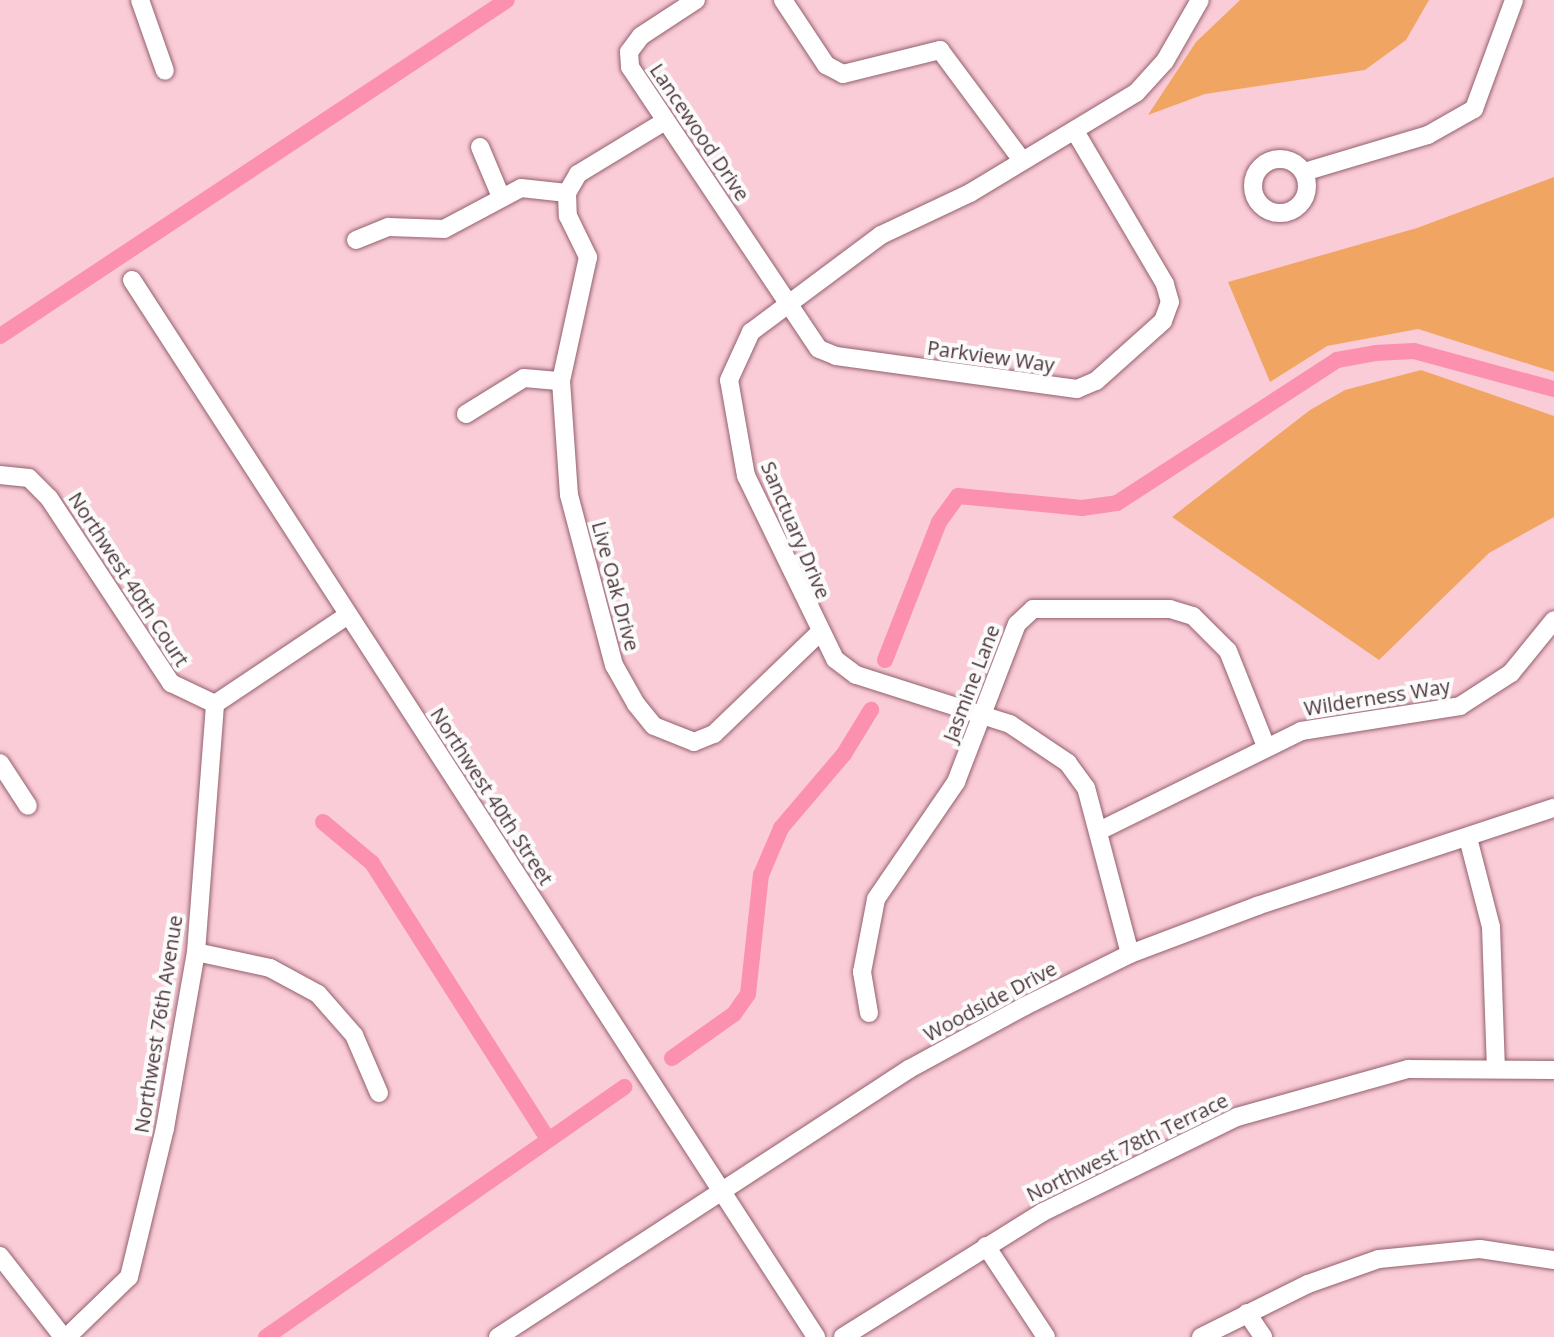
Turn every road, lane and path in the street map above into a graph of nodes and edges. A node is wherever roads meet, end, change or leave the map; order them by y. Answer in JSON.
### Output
{"nodes":[{"id":1,"x":140,"y":0,"type":"edge"},
{"id":2,"x":696,"y":0,"type":"edge"},
{"id":3,"x":783,"y":0,"type":"edge"},
{"id":4,"x":1514,"y":0,"type":"edge"},
{"id":5,"x":1196,"y":1,"type":"edge"},
{"id":6,"x":165,"y":71,"type":"dead end"},
{"id":7,"x":665,"y":121,"type":"junction"},
{"id":8,"x":1075,"y":131,"type":"junction"},
{"id":9,"x":480,"y":147,"type":"dead end"},
{"id":10,"x":1021,"y":159,"type":"junction"},
{"id":11,"x":1304,"y":172,"type":"dead end"},
{"id":12,"x":567,"y":193,"type":"junction"},
{"id":13,"x":501,"y":197,"type":"junction"},
{"id":14,"x":356,"y":240,"type":"dead end"},
{"id":15,"x":132,"y":280,"type":"dead end"},
{"id":16,"x":789,"y":304,"type":"junction"},
{"id":17,"x":561,"y":381,"type":"junction"},
{"id":18,"x":466,"y":414,"type":"dead end"},
{"id":19,"x":5,"y":474,"type":"edge"},
{"id":20,"x":348,"y":615,"type":"junction"},
{"id":21,"x":1554,"y":620,"type":"edge"},
{"id":22,"x":818,"y":634,"type":"junction"},
{"id":23,"x":215,"y":704,"type":"junction"},
{"id":24,"x":983,"y":715,"type":"junction"},
{"id":25,"x":1265,"y":744,"type":"junction"},
{"id":26,"x":0,"y":763,"type":"edge"},
{"id":27,"x":28,"y":806,"type":"dead end"},
{"id":28,"x":1554,"y":808,"type":"edge"},
{"id":29,"x":1099,"y":831,"type":"junction"},
{"id":30,"x":1468,"y":838,"type":"junction"},
{"id":31,"x":196,"y":952,"type":"junction"},
{"id":32,"x":1130,"y":954,"type":"junction"},
{"id":33,"x":869,"y":1013,"type":"dead end"},
{"id":34,"x":1496,"y":1067,"type":"junction"},
{"id":35,"x":1554,"y":1070,"type":"edge"},
{"id":36,"x":379,"y":1093,"type":"dead end"},
{"id":37,"x":723,"y":1189,"type":"junction"},
{"id":38,"x":986,"y":1246,"type":"junction"},
{"id":39,"x":0,"y":1256,"type":"edge"},
{"id":40,"x":1554,"y":1260,"type":"edge"},
{"id":41,"x":1247,"y":1313,"type":"junction"},
{"id":42,"x":65,"y":1337,"type":"edge"},
{"id":43,"x":498,"y":1337,"type":"edge"},
{"id":44,"x":816,"y":1337,"type":"edge"},
{"id":45,"x":843,"y":1337,"type":"edge"},
{"id":46,"x":1046,"y":1337,"type":"edge"},
{"id":47,"x":1201,"y":1337,"type":"edge"},
{"id":48,"x":1263,"y":1337,"type":"edge"}],
"edges":[{"from":1,"to":6,"type":"street"},
{"from":2,"to":7,"type":"street","name":"Lancewood Drive"},
{"from":3,"to":10,"type":"street"},
{"from":4,"to":11,"type":"street"},
{"from":5,"to":8,"type":"street","name":"Sanctuary Drive"},
{"from":7,"to":12,"type":"street"},
{"from":7,"to":16,"type":"street","name":"Lancewood Drive"},
{"from":8,"to":10,"type":"street","name":"Sanctuary Drive"},
{"from":8,"to":16,"type":"street","name":"Parkview Way"},
{"from":9,"to":13,"type":"street"},
{"from":10,"to":16,"type":"street","name":"Sanctuary Drive"},
{"from":12,"to":13,"type":"street"},
{"from":12,"to":17,"type":"street","name":"Live Oak Drive"},
{"from":13,"to":14,"type":"street"},
{"from":15,"to":20,"type":"street","name":"Northwest 40th Street"},
{"from":16,"to":22,"type":"street","name":"Sanctuary Drive"},
{"from":17,"to":18,"type":"street"},
{"from":17,"to":22,"type":"street","name":"Live Oak Drive"},
{"from":19,"to":23,"type":"street","name":"Northwest 40th Court"},
{"from":20,"to":23,"type":"street"},
{"from":20,"to":37,"type":"street","name":"Northwest 40th Street"},
{"from":21,"to":25,"type":"street","name":"Wilderness Way"},
{"from":22,"to":24,"type":"street","name":"Sanctuary Drive"},
{"from":23,"to":31,"type":"street","name":"Northwest 76th Avenue"},
{"from":24,"to":25,"type":"street","name":"Jasmine Lane"},
{"from":24,"to":29,"type":"street","name":"Sanctuary Drive"},
{"from":24,"to":33,"type":"street","name":"Jasmine Lane"},
{"from":25,"to":29,"type":"street","name":"Wilderness Way"},
{"from":26,"to":27,"type":"street"},
{"from":28,"to":30,"type":"street","name":"Woodside Drive"},
{"from":29,"to":32,"type":"street","name":"Sanctuary Drive"},
{"from":30,"to":32,"type":"street","name":"Woodside Drive"},
{"from":30,"to":34,"type":"street"},
{"from":31,"to":36,"type":"street"},
{"from":31,"to":42,"type":"street","name":"Northwest 76th Avenue"},
{"from":32,"to":37,"type":"street","name":"Woodside Drive"},
{"from":34,"to":35,"type":"street","name":"Northwest 78th Terrace"},
{"from":34,"to":38,"type":"street","name":"Northwest 78th Terrace"},
{"from":37,"to":43,"type":"street","name":"Woodside Drive"},
{"from":37,"to":44,"type":"street","name":"Northwest 40th Street"},
{"from":38,"to":45,"type":"street","name":"Northwest 78th Terrace"},
{"from":38,"to":46,"type":"street"},
{"from":39,"to":42,"type":"street"},
{"from":40,"to":41,"type":"street"},
{"from":41,"to":47,"type":"street"},
{"from":41,"to":48,"type":"street"}]}
